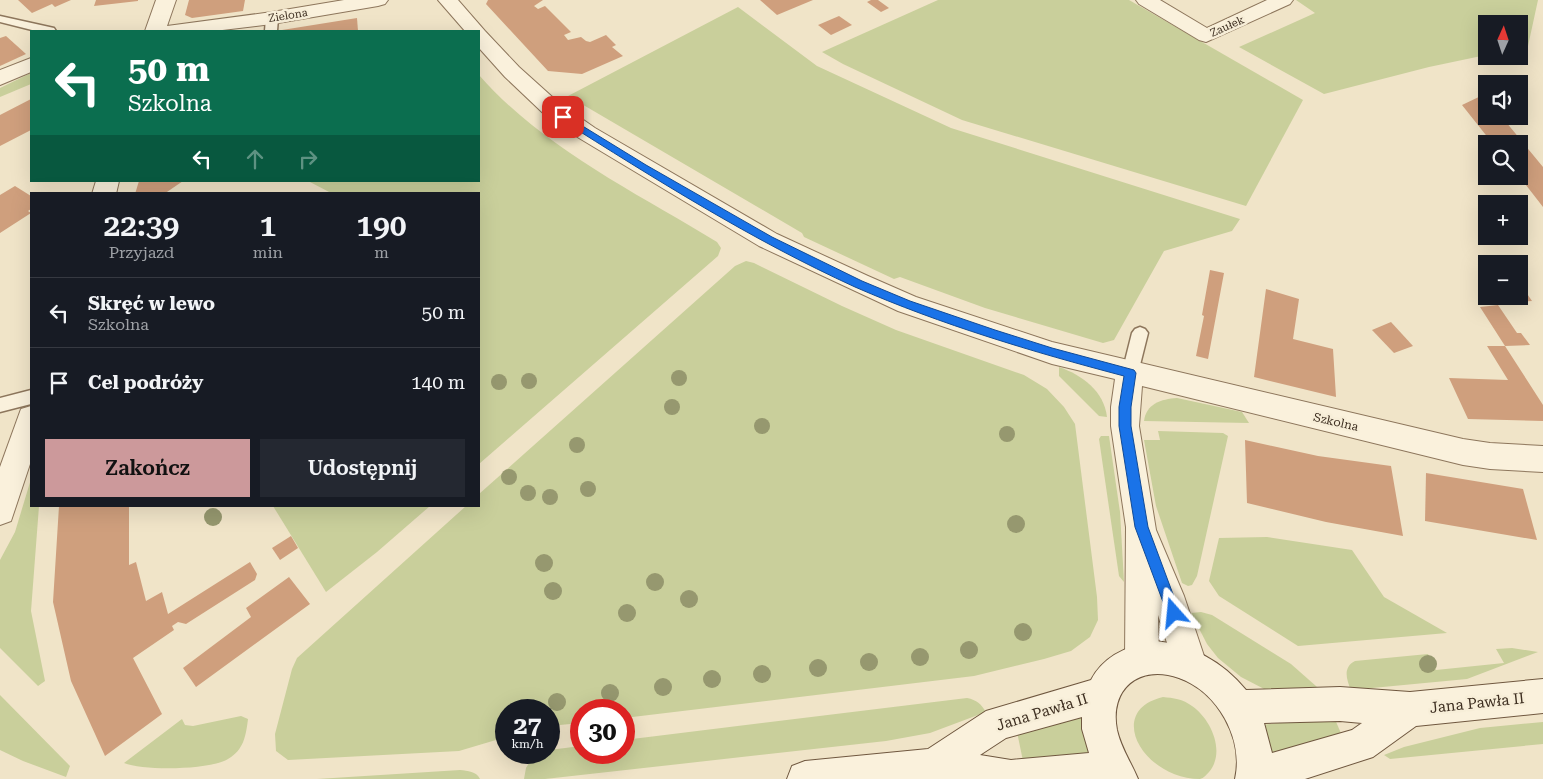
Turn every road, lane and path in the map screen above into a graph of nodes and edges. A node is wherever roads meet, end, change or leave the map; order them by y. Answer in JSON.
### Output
{"nodes":[{"id":1,"x":166,"y":0,"type":"edge"},
{"id":2,"x":378,"y":0,"type":"edge"},
{"id":3,"x":448,"y":0,"type":"edge"},
{"id":4,"x":1146,"y":0,"type":"edge"},
{"id":5,"x":1284,"y":0,"type":"edge"},
{"id":6,"x":0,"y":19,"type":"edge"},
{"id":7,"x":271,"y":24,"type":"edge"},
{"id":8,"x":46,"y":30,"type":"edge"},
{"id":9,"x":155,"y":30,"type":"edge"},
{"id":10,"x":184,"y":30,"type":"edge"},
{"id":11,"x":474,"y":30,"type":"edge"},
{"id":12,"x":480,"y":37,"type":"edge"},
{"id":13,"x":30,"y":64,"type":"edge"},
{"id":14,"x":0,"y":78,"type":"edge"},
{"id":15,"x":1140,"y":333,"type":"dead end"},
{"id":16,"x":1130,"y":373,"type":"junction"},
{"id":17,"x":30,"y":397,"type":"edge"},
{"id":18,"x":0,"y":405,"type":"edge"},
{"id":19,"x":30,"y":421,"type":"edge"},
{"id":20,"x":1543,"y":459,"type":"edge"},
{"id":21,"x":0,"y":511,"type":"edge"},
{"id":22,"x":1141,"y":527,"type":"junction"},
{"id":23,"x":1142,"y":659,"type":"junction"},
{"id":24,"x":1190,"y":665,"type":"junction"},
{"id":25,"x":1102,"y":694,"type":"junction"},
{"id":26,"x":1543,"y":696,"type":"edge"},
{"id":27,"x":1238,"y":707,"type":"junction"},
{"id":28,"x":1410,"y":710,"type":"junction"},
{"id":29,"x":933,"y":766,"type":"junction"},
{"id":30,"x":1116,"y":773,"type":"edge"},
{"id":31,"x":1253,"y":778,"type":"edge"},
{"id":32,"x":805,"y":779,"type":"edge"}],
"edges":[{"from":1,"to":9,"type":"street"},
{"from":2,"to":7,"type":"street","name":"Zielona"},
{"from":3,"to":11,"type":"street"},
{"from":4,"to":5,"type":"street","name":"Zaułek"},
{"from":6,"to":8,"type":"lane"},
{"from":7,"to":10,"type":"street","name":"Zielona"},
{"from":12,"to":16,"type":"street","name":"Szkolna"},
{"from":13,"to":14,"type":"street"},
{"from":15,"to":16,"type":"lane"},
{"from":16,"to":20,"type":"street","name":"Szkolna"},
{"from":16,"to":22,"type":"street"},
{"from":17,"to":18,"type":"lane"},
{"from":19,"to":21,"type":"street"},
{"from":22,"to":23,"type":"street"},
{"from":22,"to":24,"type":"street"},
{"from":23,"to":24,"type":"street"},
{"from":23,"to":25,"type":"street"},
{"from":24,"to":27,"type":"street"},
{"from":25,"to":29,"type":"street","name":"Jana Pawła II"},
{"from":25,"to":30,"type":"street"},
{"from":26,"to":28,"type":"street","name":"Jana Pawła II"},
{"from":27,"to":28,"type":"street","name":"Jana Pawła II"},
{"from":27,"to":31,"type":"street"},
{"from":28,"to":31,"type":"street","name":"Jana Pawła II"},
{"from":29,"to":30,"type":"street","name":"Jana Pawła II"},
{"from":29,"to":32,"type":"street","name":"Jana Pawła II"}]}
